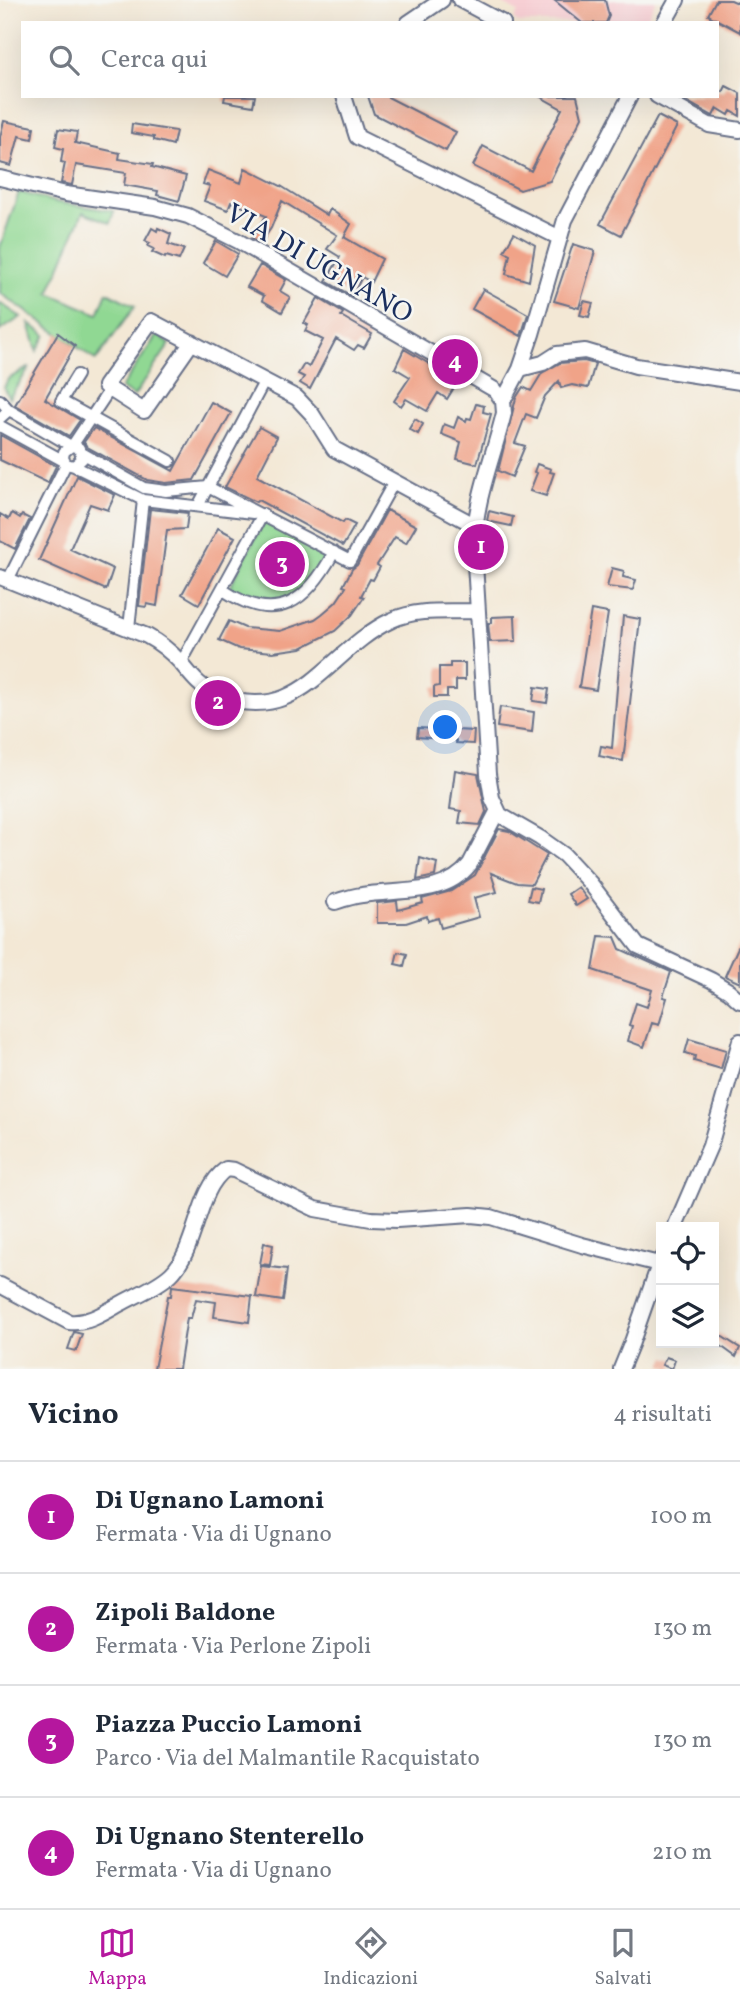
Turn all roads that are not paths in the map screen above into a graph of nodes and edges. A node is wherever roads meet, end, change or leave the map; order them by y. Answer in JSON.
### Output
{"nodes":[{"id":1,"x":442,"y":0,"type":"edge"},
{"id":2,"x":460,"y":0,"type":"edge"},
{"id":3,"x":677,"y":0,"type":"edge"},
{"id":4,"x":683,"y":0,"type":"edge"},
{"id":5,"x":411,"y":21,"type":"edge"},
{"id":6,"x":499,"y":21,"type":"edge"},
{"id":7,"x":665,"y":21,"type":"edge"},
{"id":8,"x":674,"y":21,"type":"edge"},
{"id":9,"x":345,"y":98,"type":"edge"},
{"id":10,"x":629,"y":98,"type":"edge"},
{"id":11,"x":661,"y":98,"type":"edge"},
{"id":12,"x":740,"y":130,"type":"edge"},
{"id":13,"x":0,"y":178,"type":"edge"},
{"id":14,"x":560,"y":238,"type":"junction"},
{"id":15,"x":192,"y":342,"type":"junction"},
{"id":16,"x":520,"y":369,"type":"junction"},
{"id":17,"x":77,"y":375,"type":"dead end"},
{"id":18,"x":264,"y":382,"type":"junction"},
{"id":19,"x":740,"y":382,"type":"edge"},
{"id":20,"x":110,"y":389,"type":"junction"},
{"id":21,"x":0,"y":400,"type":"edge"},
{"id":22,"x":503,"y":401,"type":"junction"},
{"id":23,"x":9,"y":410,"type":"junction"},
{"id":24,"x":0,"y":418,"type":"edge"},
{"id":25,"x":91,"y":418,"type":"junction"},
{"id":26,"x":0,"y":426,"type":"edge"},
{"id":27,"x":75,"y":448,"type":"junction"},
{"id":28,"x":170,"y":461,"type":"dead end"},
{"id":29,"x":68,"y":463,"type":"junction"},
{"id":30,"x":394,"y":482,"type":"junction"},
{"id":31,"x":208,"y":487,"type":"junction"},
{"id":32,"x":143,"y":500,"type":"junction"},
{"id":33,"x":198,"y":506,"type":"junction"},
{"id":34,"x":263,"y":514,"type":"junction"},
{"id":35,"x":474,"y":524,"type":"junction"},
{"id":36,"x":334,"y":552,"type":"junction"},
{"id":37,"x":4,"y":579,"type":"edge"},
{"id":38,"x":223,"y":590,"type":"junction"},
{"id":39,"x":476,"y":611,"type":"junction"},
{"id":40,"x":129,"y":628,"type":"junction"},
{"id":41,"x":181,"y":663,"type":"junction"},
{"id":42,"x":497,"y":812,"type":"junction"},
{"id":43,"x":335,"y":902,"type":"dead end"},
{"id":44,"x":740,"y":1002,"type":"edge"},
{"id":45,"x":740,"y":1041,"type":"edge"},
{"id":46,"x":677,"y":1222,"type":"edge"},
{"id":47,"x":656,"y":1261,"type":"edge"},
{"id":48,"x":656,"y":1273,"type":"edge"},
{"id":49,"x":0,"y":1285,"type":"edge"},
{"id":50,"x":621,"y":1369,"type":"edge"}],
"edges":[{"from":1,"to":5,"type":"street"},
{"from":2,"to":6,"type":"street"},
{"from":3,"to":7,"type":"street"},
{"from":4,"to":8,"type":"street"},
{"from":9,"to":14,"type":"street"},
{"from":10,"to":14,"type":"street"},
{"from":11,"to":12,"type":"street"},
{"from":13,"to":22,"type":"street","name":"VIA DI UGNANO"},
{"from":14,"to":16,"type":"street"},
{"from":15,"to":18,"type":"street"},
{"from":15,"to":20,"type":"street"},
{"from":15,"to":20,"type":"street"},
{"from":16,"to":19,"type":"street"},
{"from":16,"to":22,"type":"street"},
{"from":17,"to":25,"type":"street"},
{"from":18,"to":30,"type":"street"},
{"from":18,"to":31,"type":"street"},
{"from":20,"to":25,"type":"street"},
{"from":21,"to":23,"type":"street"},
{"from":22,"to":35,"type":"street"},
{"from":23,"to":24,"type":"street"},
{"from":23,"to":27,"type":"street"},
{"from":25,"to":27,"type":"street"},
{"from":25,"to":28,"type":"street"},
{"from":26,"to":29,"type":"street"},
{"from":27,"to":29,"type":"street"},
{"from":27,"to":29,"type":"street"},
{"from":27,"to":31,"type":"street"},
{"from":29,"to":32,"type":"street"},
{"from":29,"to":37,"type":"street"},
{"from":30,"to":35,"type":"street"},
{"from":30,"to":36,"type":"street"},
{"from":31,"to":33,"type":"street"},
{"from":31,"to":34,"type":"street"},
{"from":32,"to":33,"type":"street"},
{"from":32,"to":40,"type":"street"},
{"from":33,"to":34,"type":"street"},
{"from":34,"to":36,"type":"street"},
{"from":34,"to":38,"type":"street"},
{"from":35,"to":39,"type":"street"},
{"from":36,"to":38,"type":"street"},
{"from":37,"to":40,"type":"street"},
{"from":38,"to":41,"type":"street"},
{"from":39,"to":41,"type":"street"},
{"from":39,"to":42,"type":"street"},
{"from":40,"to":41,"type":"street"},
{"from":42,"to":43,"type":"street"},
{"from":42,"to":44,"type":"street"},
{"from":45,"to":46,"type":"street"},
{"from":47,"to":49,"type":"street"},
{"from":48,"to":50,"type":"street"}]}
